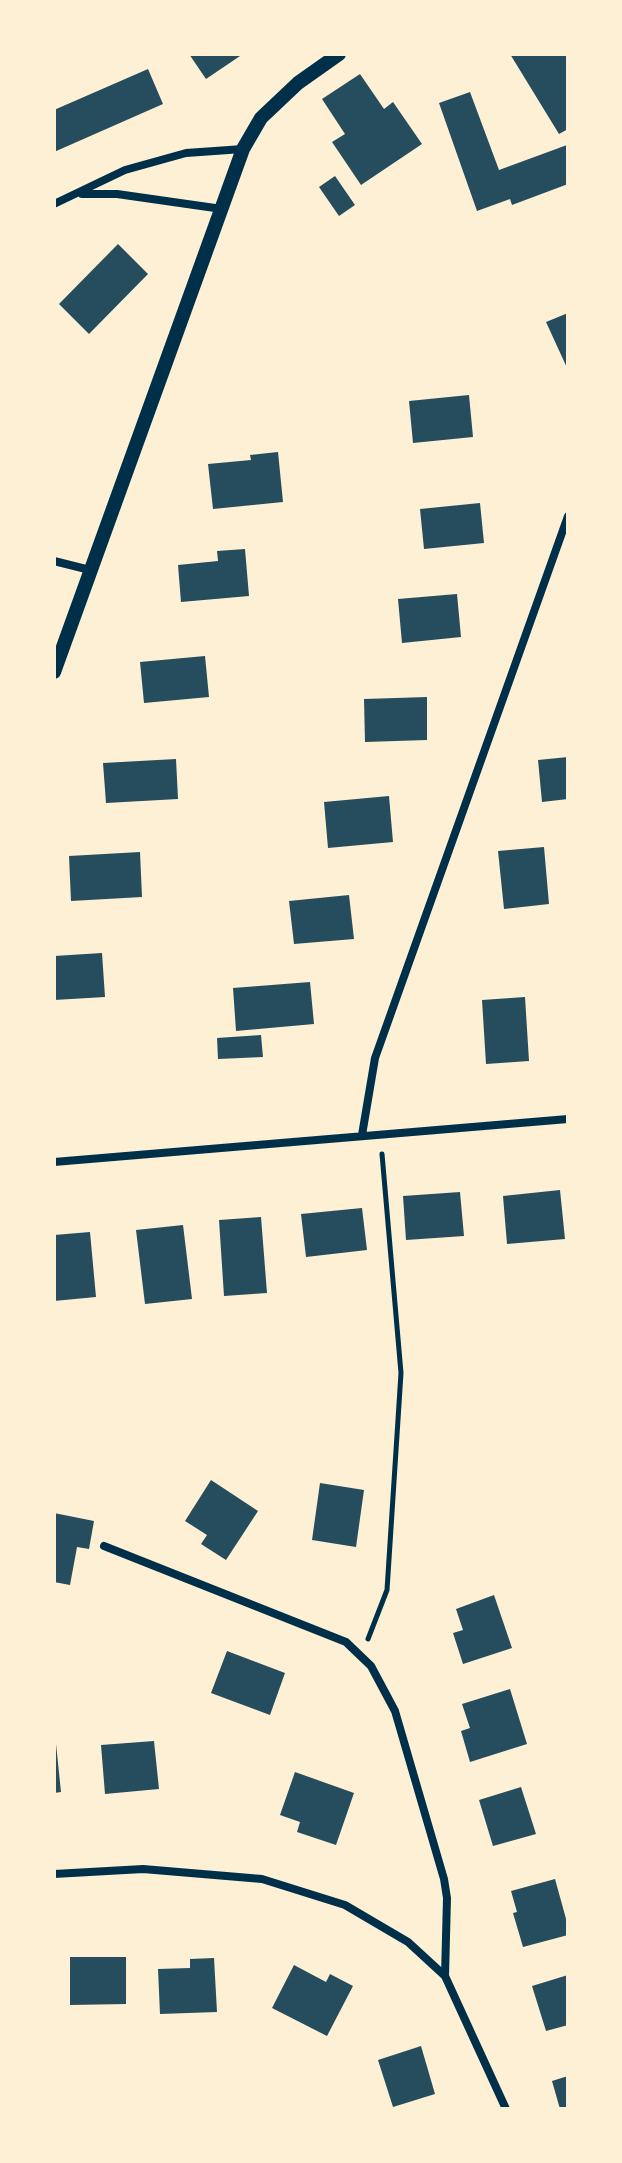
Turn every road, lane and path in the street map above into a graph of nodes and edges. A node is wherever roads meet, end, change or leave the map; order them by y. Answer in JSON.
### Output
{"nodes":[{"id":1,"x":339,"y":54,"type":"edge"},
{"id":2,"x":243,"y":149,"type":"junction"},
{"id":3,"x":77,"y":194,"type":"junction"},
{"id":4,"x":54,"y":204,"type":"edge"},
{"id":5,"x":222,"y":209,"type":"junction"},
{"id":6,"x":568,"y":516,"type":"edge"},
{"id":7,"x":54,"y":561,"type":"edge"},
{"id":8,"x":90,"y":570,"type":"junction"},
{"id":9,"x":54,"y":672,"type":"edge"},
{"id":10,"x":568,"y":1119,"type":"edge"},
{"id":11,"x":380,"y":1133,"type":"junction"},
{"id":12,"x":362,"y":1135,"type":"junction"},
{"id":13,"x":54,"y":1162,"type":"edge"},
{"id":14,"x":104,"y":1546,"type":"dead end"},
{"id":15,"x":361,"y":1657,"type":"junction"},
{"id":16,"x":54,"y":1874,"type":"edge"},
{"id":17,"x":445,"y":1976,"type":"junction"},
{"id":18,"x":506,"y":2109,"type":"edge"}],
"edges":[{"from":1,"to":2,"type":"street"},
{"from":2,"to":3,"type":"street"},
{"from":2,"to":5,"type":"street"},
{"from":3,"to":4,"type":"street"},
{"from":3,"to":5,"type":"street"},
{"from":5,"to":8,"type":"street"},
{"from":6,"to":12,"type":"street"},
{"from":7,"to":8,"type":"street"},
{"from":8,"to":9,"type":"street"},
{"from":10,"to":11,"type":"street"},
{"from":11,"to":12,"type":"street"},
{"from":11,"to":15,"type":"path"},
{"from":12,"to":13,"type":"street"},
{"from":14,"to":15,"type":"street"},
{"from":15,"to":17,"type":"street"},
{"from":16,"to":17,"type":"street"},
{"from":17,"to":18,"type":"street"}]}
